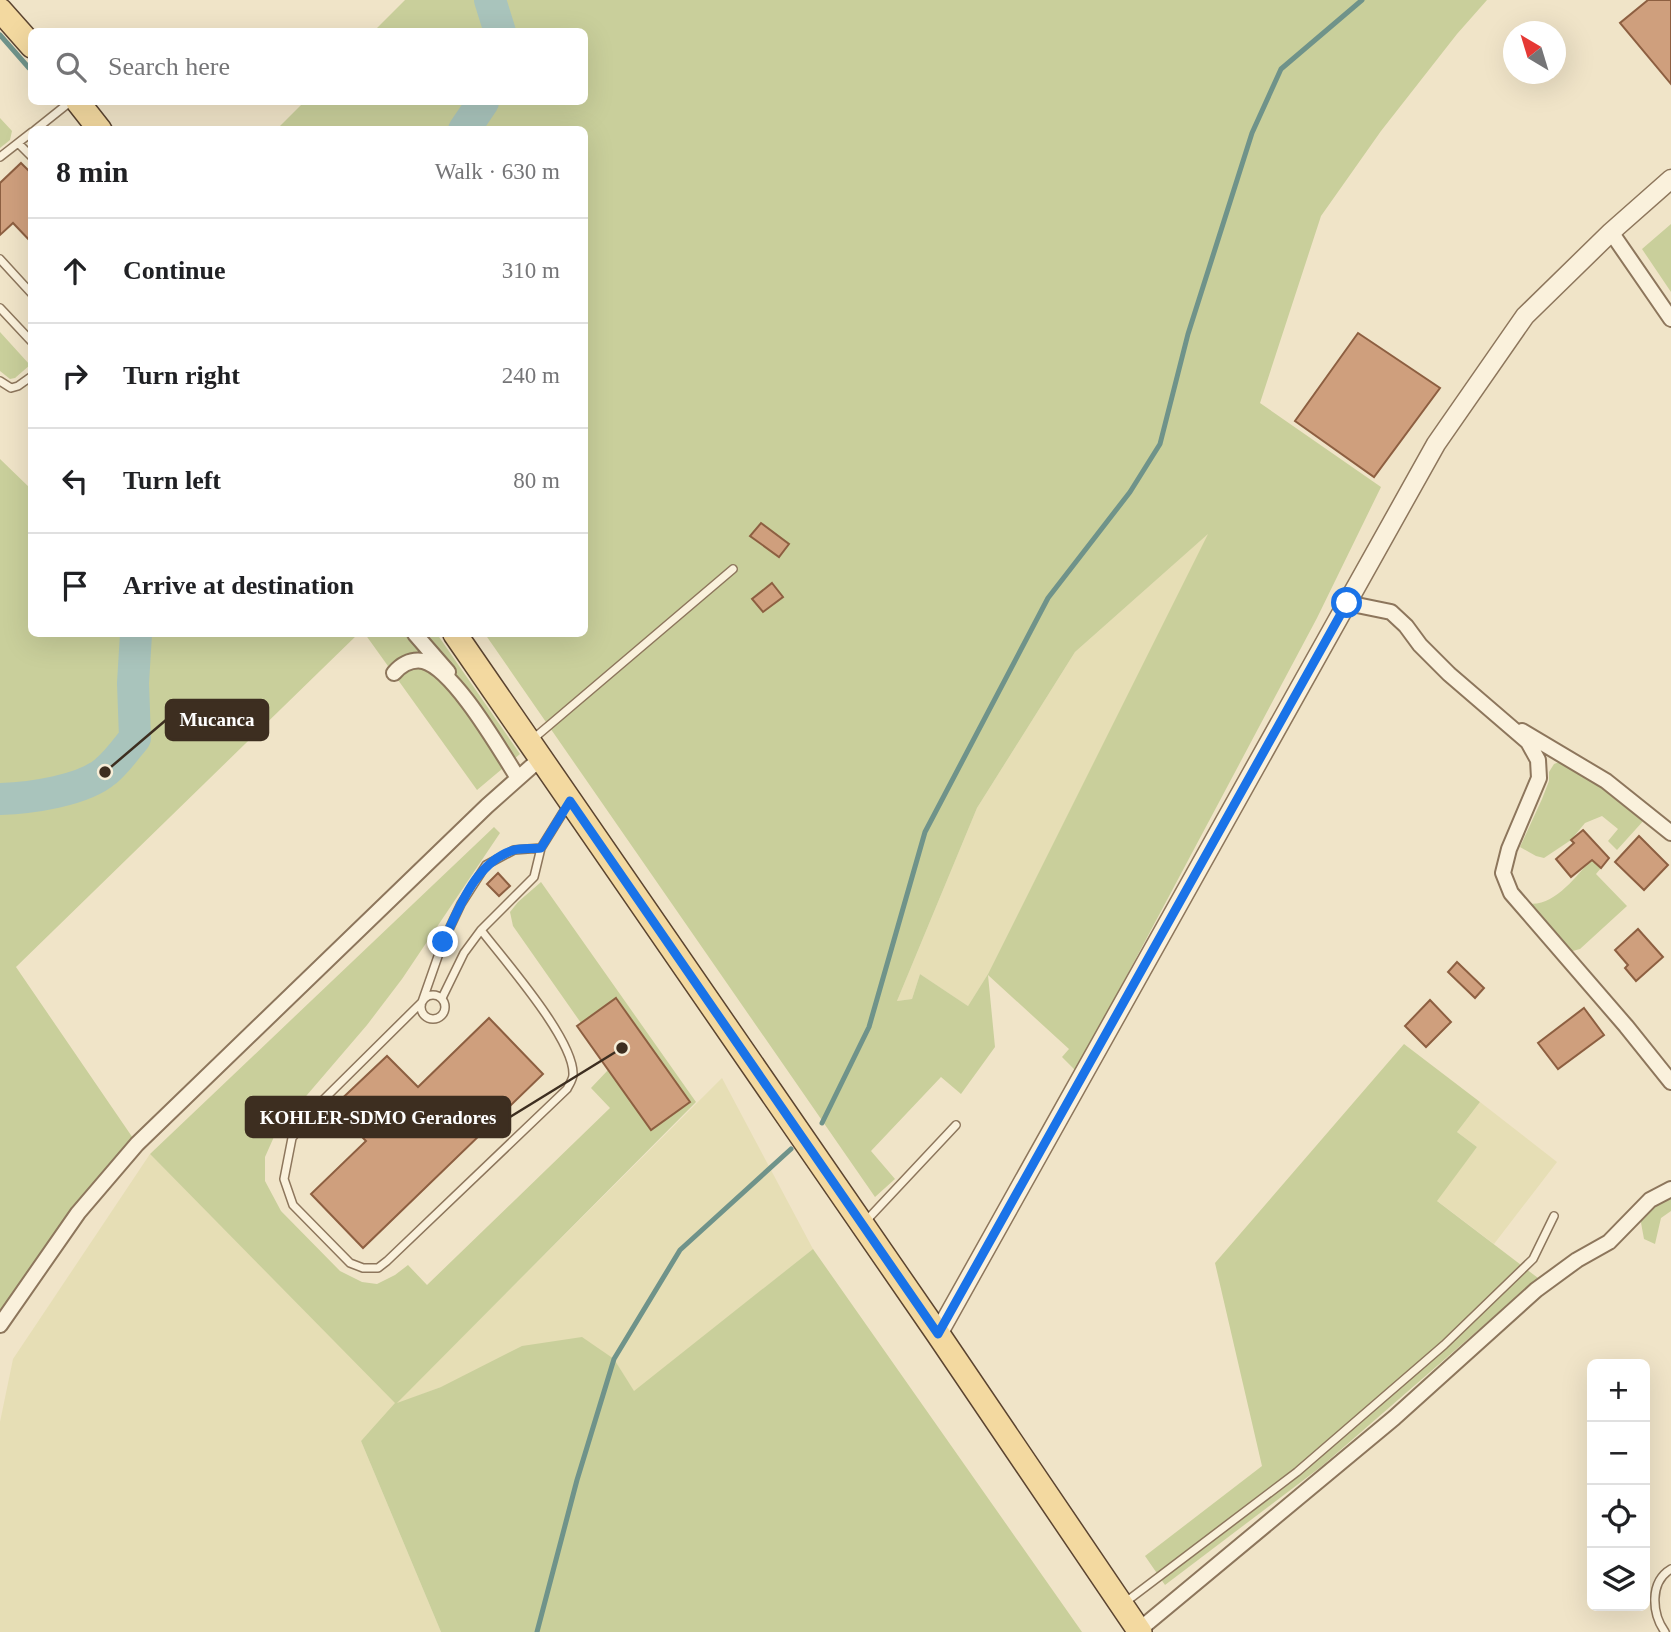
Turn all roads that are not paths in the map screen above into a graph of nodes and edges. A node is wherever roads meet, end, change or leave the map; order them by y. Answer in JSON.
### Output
{"nodes":[{"id":1,"x":0,"y":10,"type":"edge"},
{"id":2,"x":28,"y":42,"type":"edge"},
{"id":3,"x":66,"y":105,"type":"edge"},
{"id":4,"x":80,"y":105,"type":"edge"},
{"id":5,"x":46,"y":121,"type":"junction"},
{"id":6,"x":40,"y":126,"type":"edge"},
{"id":7,"x":50,"y":126,"type":"edge"},
{"id":8,"x":97,"y":126,"type":"edge"},
{"id":9,"x":28,"y":135,"type":"edge"},
{"id":10,"x":18,"y":144,"type":"junction"},
{"id":11,"x":28,"y":153,"type":"edge"},
{"id":12,"x":0,"y":157,"type":"edge"},
{"id":13,"x":1671,"y":179,"type":"edge"},
{"id":14,"x":1611,"y":232,"type":"junction"},
{"id":15,"x":0,"y":259,"type":"edge"},
{"id":16,"x":28,"y":289,"type":"edge"},
{"id":17,"x":0,"y":308,"type":"edge"},
{"id":18,"x":1671,"y":319,"type":"edge"},
{"id":19,"x":28,"y":338,"type":"edge"},
{"id":20,"x":28,"y":379,"type":"edge"},
{"id":21,"x":0,"y":381,"type":"edge"},
{"id":22,"x":733,"y":569,"type":"dead end"},
{"id":23,"x":1347,"y":603,"type":"junction"},
{"id":24,"x":418,"y":637,"type":"edge"},
{"id":25,"x":456,"y":637,"type":"edge"},
{"id":26,"x":394,"y":673,"type":"dead end"},
{"id":27,"x":459,"y":690,"type":"junction"},
{"id":28,"x":1508,"y":723,"type":"junction"},
{"id":29,"x":535,"y":750,"type":"junction"},
{"id":30,"x":518,"y":778,"type":"junction"},
{"id":31,"x":570,"y":801,"type":"junction"},
{"id":32,"x":1671,"y":833,"type":"edge"},
{"id":33,"x":541,"y":848,"type":"junction"},
{"id":34,"x":481,"y":930,"type":"junction"},
{"id":35,"x":442,"y":998,"type":"junction"},
{"id":36,"x":422,"y":1002,"type":"junction"},
{"id":37,"x":1671,"y":1082,"type":"edge"},
{"id":38,"x":956,"y":1125,"type":"dead end"},
{"id":39,"x":1671,"y":1189,"type":"edge"},
{"id":40,"x":1554,"y":1216,"type":"dead end"},
{"id":41,"x":863,"y":1224,"type":"junction"},
{"id":42,"x":0,"y":1325,"type":"edge"},
{"id":43,"x":938,"y":1334,"type":"junction"},
{"id":44,"x":1671,"y":1569,"type":"edge"},
{"id":45,"x":1122,"y":1605,"type":"junction"},
{"id":46,"x":1139,"y":1631,"type":"edge"},
{"id":47,"x":1665,"y":1632,"type":"edge"}],
"edges":[{"from":1,"to":2,"type":"main road"},
{"from":3,"to":5,"type":"lane"},
{"from":4,"to":8,"type":"main road"},
{"from":5,"to":6,"type":"lane"},
{"from":5,"to":7,"type":"lane"},
{"from":9,"to":10,"type":"lane"},
{"from":10,"to":11,"type":"lane"},
{"from":10,"to":12,"type":"lane"},
{"from":13,"to":14,"type":"street"},
{"from":14,"to":18,"type":"street"},
{"from":14,"to":23,"type":"street"},
{"from":15,"to":16,"type":"lane"},
{"from":17,"to":19,"type":"lane"},
{"from":20,"to":21,"type":"lane"},
{"from":22,"to":29,"type":"lane"},
{"from":23,"to":28,"type":"street"},
{"from":23,"to":43,"type":"street"},
{"from":24,"to":27,"type":"street"},
{"from":25,"to":29,"type":"main road"},
{"from":26,"to":27,"type":"street"},
{"from":27,"to":30,"type":"street"},
{"from":28,"to":32,"type":"street"},
{"from":28,"to":37,"type":"street"},
{"from":29,"to":30,"type":"street"},
{"from":29,"to":31,"type":"main road"},
{"from":30,"to":42,"type":"street"},
{"from":31,"to":33,"type":"lane"},
{"from":31,"to":41,"type":"main road"},
{"from":33,"to":34,"type":"lane"},
{"from":33,"to":36,"type":"lane"},
{"from":34,"to":35,"type":"lane"},
{"from":34,"to":36,"type":"lane"},
{"from":35,"to":36,"type":"lane"},
{"from":35,"to":36,"type":"lane"},
{"from":38,"to":41,"type":"lane"},
{"from":39,"to":46,"type":"street"},
{"from":40,"to":45,"type":"lane"},
{"from":41,"to":43,"type":"main road"},
{"from":43,"to":45,"type":"main road"},
{"from":44,"to":47,"type":"lane"},
{"from":45,"to":46,"type":"main road"}]}
